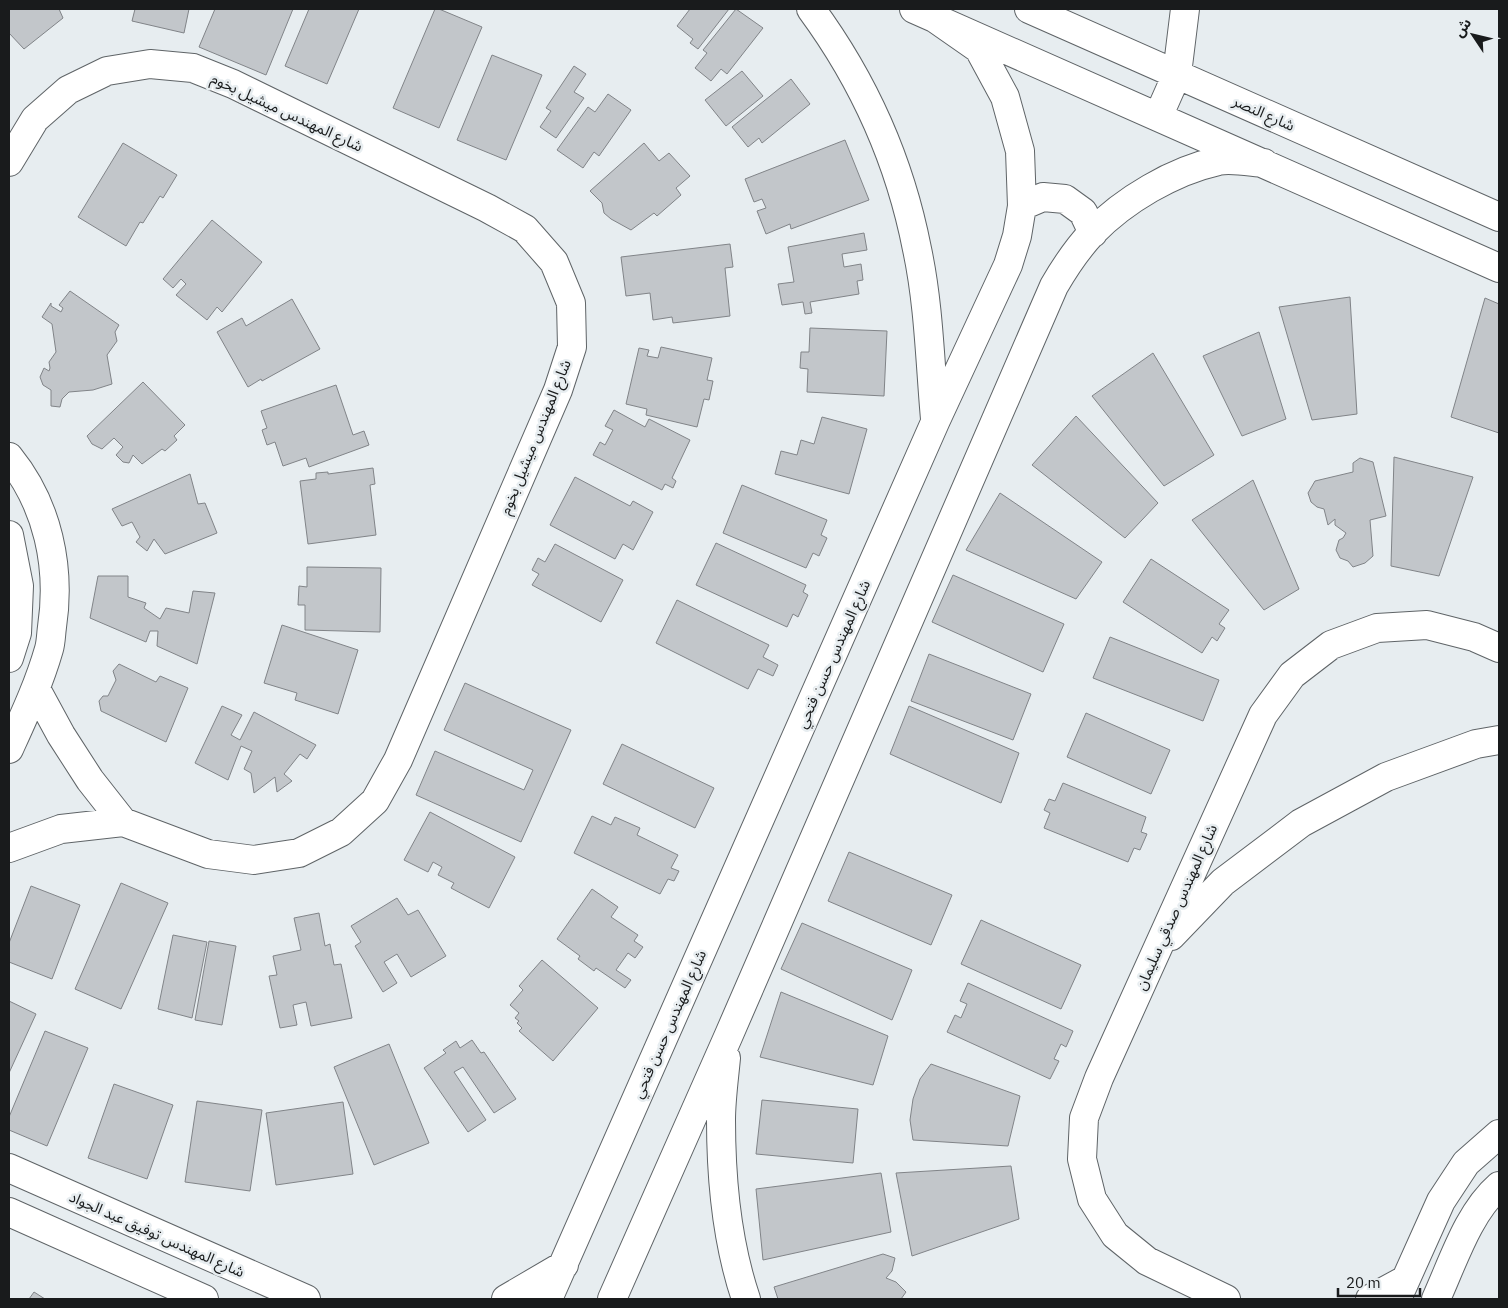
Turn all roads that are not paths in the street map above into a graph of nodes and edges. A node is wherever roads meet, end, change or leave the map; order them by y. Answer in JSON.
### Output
{"nodes":[{"id":1,"x":812,"y":9,"type":"edge"},
{"id":2,"x":1185,"y":9,"type":"edge"},
{"id":3,"x":1051,"y":12,"type":"edge"},
{"id":4,"x":925,"y":14,"type":"edge"},
{"id":5,"x":1176,"y":74,"type":"junction"},
{"id":6,"x":1158,"y":117,"type":"junction"},
{"id":7,"x":9,"y":162,"type":"edge"},
{"id":8,"x":1264,"y":163,"type":"junction"},
{"id":9,"x":1022,"y":206,"type":"junction"},
{"id":10,"x":1499,"y":217,"type":"edge"},
{"id":11,"x":1093,"y":233,"type":"junction"},
{"id":12,"x":1499,"y":268,"type":"edge"},
{"id":13,"x":936,"y":420,"type":"junction"},
{"id":14,"x":9,"y":457,"type":"edge"},
{"id":15,"x":9,"y":535,"type":"edge"},
{"id":16,"x":1499,"y":648,"type":"edge"},
{"id":17,"x":9,"y":658,"type":"edge"},
{"id":18,"x":36,"y":689,"type":"junction"},
{"id":19,"x":1499,"y":740,"type":"edge"},
{"id":20,"x":9,"y":749,"type":"edge"},
{"id":21,"x":123,"y":822,"type":"junction"},
{"id":22,"x":9,"y":848,"type":"edge"},
{"id":23,"x":1156,"y":952,"type":"junction"},
{"id":24,"x":728,"y":1036,"type":"junction"},
{"id":25,"x":1499,"y":1134,"type":"edge"},
{"id":26,"x":9,"y":1168,"type":"edge"},
{"id":27,"x":1499,"y":1186,"type":"edge"},
{"id":28,"x":9,"y":1212,"type":"edge"},
{"id":29,"x":564,"y":1265,"type":"junction"},
{"id":30,"x":1401,"y":1290,"type":"edge"},
{"id":31,"x":617,"y":1295,"type":"edge"},
{"id":32,"x":189,"y":1296,"type":"edge"},
{"id":33,"x":1438,"y":1297,"type":"edge"},
{"id":34,"x":306,"y":1299,"type":"edge"},
{"id":35,"x":506,"y":1299,"type":"edge"},
{"id":36,"x":548,"y":1299,"type":"edge"},
{"id":37,"x":746,"y":1299,"type":"edge"},
{"id":38,"x":1226,"y":1299,"type":"edge"},
{"id":39,"x":1370,"y":1299,"type":"edge"}],
"edges":[{"from":1,"to":13,"type":"street"},
{"from":2,"to":5,"type":"street"},
{"from":3,"to":5,"type":"street","name":"شارع النصر"},
{"from":4,"to":6,"type":"street"},
{"from":4,"to":9,"type":"street","name":"شارع المهندس حسن فتحي"},
{"from":5,"to":6,"type":"street"},
{"from":5,"to":10,"type":"street","name":"شارع النصر"},
{"from":6,"to":8,"type":"street"},
{"from":7,"to":21,"type":"street","name":"شارع المهندس ميشيل بخوم"},
{"from":8,"to":11,"type":"street"},
{"from":8,"to":12,"type":"street"},
{"from":9,"to":11,"type":"street"},
{"from":9,"to":13,"type":"street","name":"شارع المهندس حسن فتحي"},
{"from":11,"to":24,"type":"street"},
{"from":13,"to":29,"type":"street","name":"شارع المهندس حسن فتحي"},
{"from":14,"to":18,"type":"street"},
{"from":15,"to":17,"type":"street"},
{"from":16,"to":23,"type":"street","name":"شارع المهندس صدقي سليمان"},
{"from":18,"to":20,"type":"street"},
{"from":18,"to":21,"type":"street"},
{"from":19,"to":23,"type":"street"},
{"from":21,"to":22,"type":"street","name":"شارع المهندس ميشيل بخوم"},
{"from":23,"to":38,"type":"street","name":"شارع المهندس صدقي سليمان"},
{"from":24,"to":31,"type":"street"},
{"from":24,"to":37,"type":"street"},
{"from":25,"to":30,"type":"street"},
{"from":26,"to":34,"type":"street","name":"شارع المهندس توفيق عبد الجواد"},
{"from":27,"to":33,"type":"street"},
{"from":28,"to":32,"type":"street"},
{"from":29,"to":35,"type":"street"},
{"from":29,"to":36,"type":"street","name":"شارع المهندس حسن فتحي"},
{"from":30,"to":39,"type":"street"}]}
